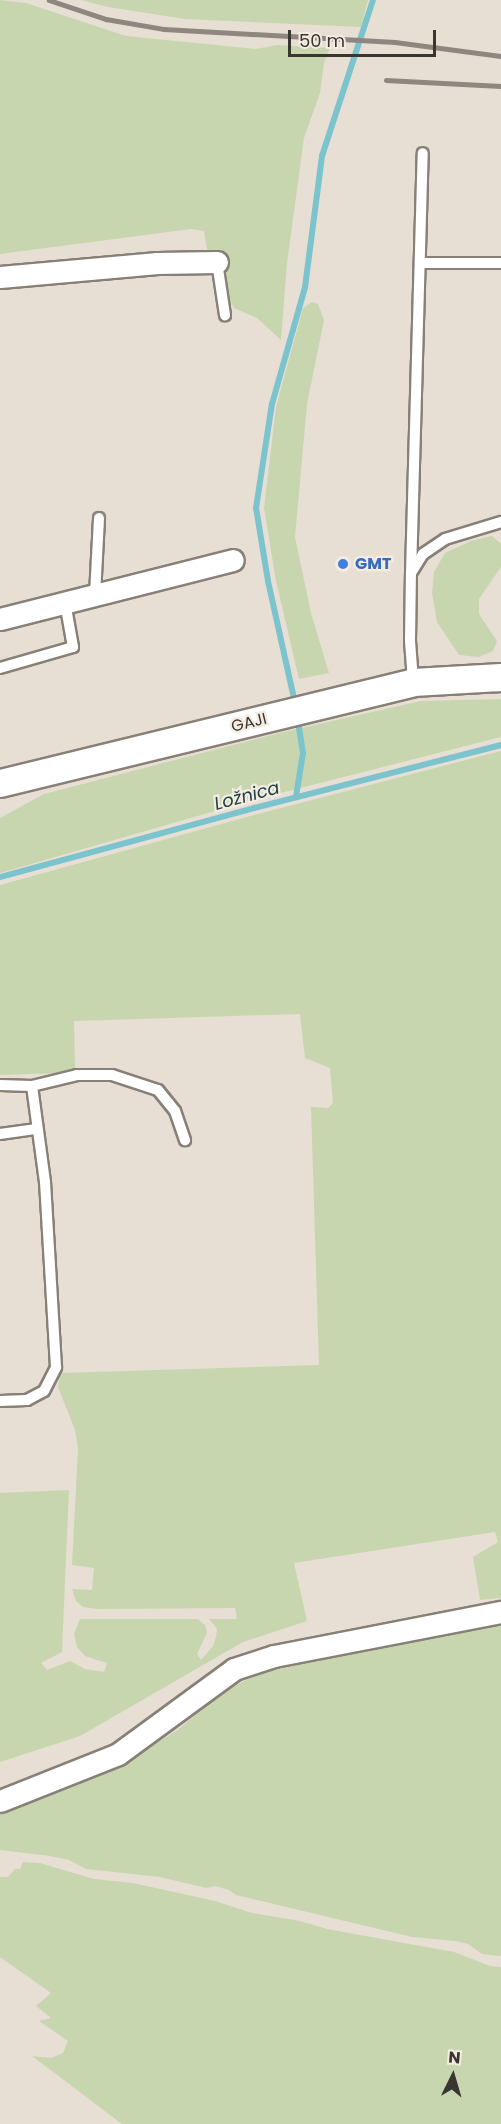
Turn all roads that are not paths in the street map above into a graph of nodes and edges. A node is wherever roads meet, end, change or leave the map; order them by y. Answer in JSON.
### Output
{"nodes":[{"id":1,"x":423,"y":153,"type":"dead end"},
{"id":2,"x":217,"y":262,"type":"joint"},
{"id":3,"x":420,"y":263,"type":"junction"},
{"id":4,"x":501,"y":263,"type":"edge"},
{"id":5,"x":0,"y":277,"type":"edge"},
{"id":6,"x":225,"y":315,"type":"dead end"},
{"id":7,"x":99,"y":518,"type":"dead end"},
{"id":8,"x":501,"y":522,"type":"edge"},
{"id":9,"x":233,"y":560,"type":"dead end"},
{"id":10,"x":411,"y":573,"type":"junction"},
{"id":11,"x":95,"y":595,"type":"junction"},
{"id":12,"x":65,"y":602,"type":"junction"},
{"id":13,"x":0,"y":619,"type":"edge"},
{"id":14,"x":0,"y":668,"type":"edge"},
{"id":15,"x":501,"y":677,"type":"edge"},
{"id":16,"x":413,"y":682,"type":"junction"},
{"id":17,"x":0,"y":783,"type":"edge"},
{"id":18,"x":0,"y":1085,"type":"edge"},
{"id":19,"x":32,"y":1086,"type":"junction"},
{"id":20,"x":37,"y":1129,"type":"junction"},
{"id":21,"x":0,"y":1134,"type":"edge"},
{"id":22,"x":185,"y":1140,"type":"dead end"},
{"id":23,"x":0,"y":1401,"type":"edge"},
{"id":24,"x":501,"y":1612,"type":"edge"},
{"id":25,"x":0,"y":1801,"type":"edge"}],
"edges":[{"from":1,"to":3,"type":"lane"},
{"from":2,"to":5,"type":"street"},
{"from":2,"to":6,"type":"lane"},
{"from":3,"to":4,"type":"lane"},
{"from":3,"to":10,"type":"lane"},
{"from":7,"to":11,"type":"lane"},
{"from":8,"to":10,"type":"lane"},
{"from":9,"to":11,"type":"street"},
{"from":10,"to":16,"type":"lane"},
{"from":11,"to":12,"type":"street"},
{"from":12,"to":13,"type":"street"},
{"from":12,"to":14,"type":"lane"},
{"from":15,"to":16,"type":"street","name":"GAJI"},
{"from":16,"to":17,"type":"street","name":"GAJI"},
{"from":18,"to":19,"type":"lane"},
{"from":19,"to":20,"type":"lane"},
{"from":19,"to":22,"type":"lane"},
{"from":20,"to":21,"type":"lane"},
{"from":20,"to":23,"type":"lane"},
{"from":24,"to":25,"type":"street"}]}
